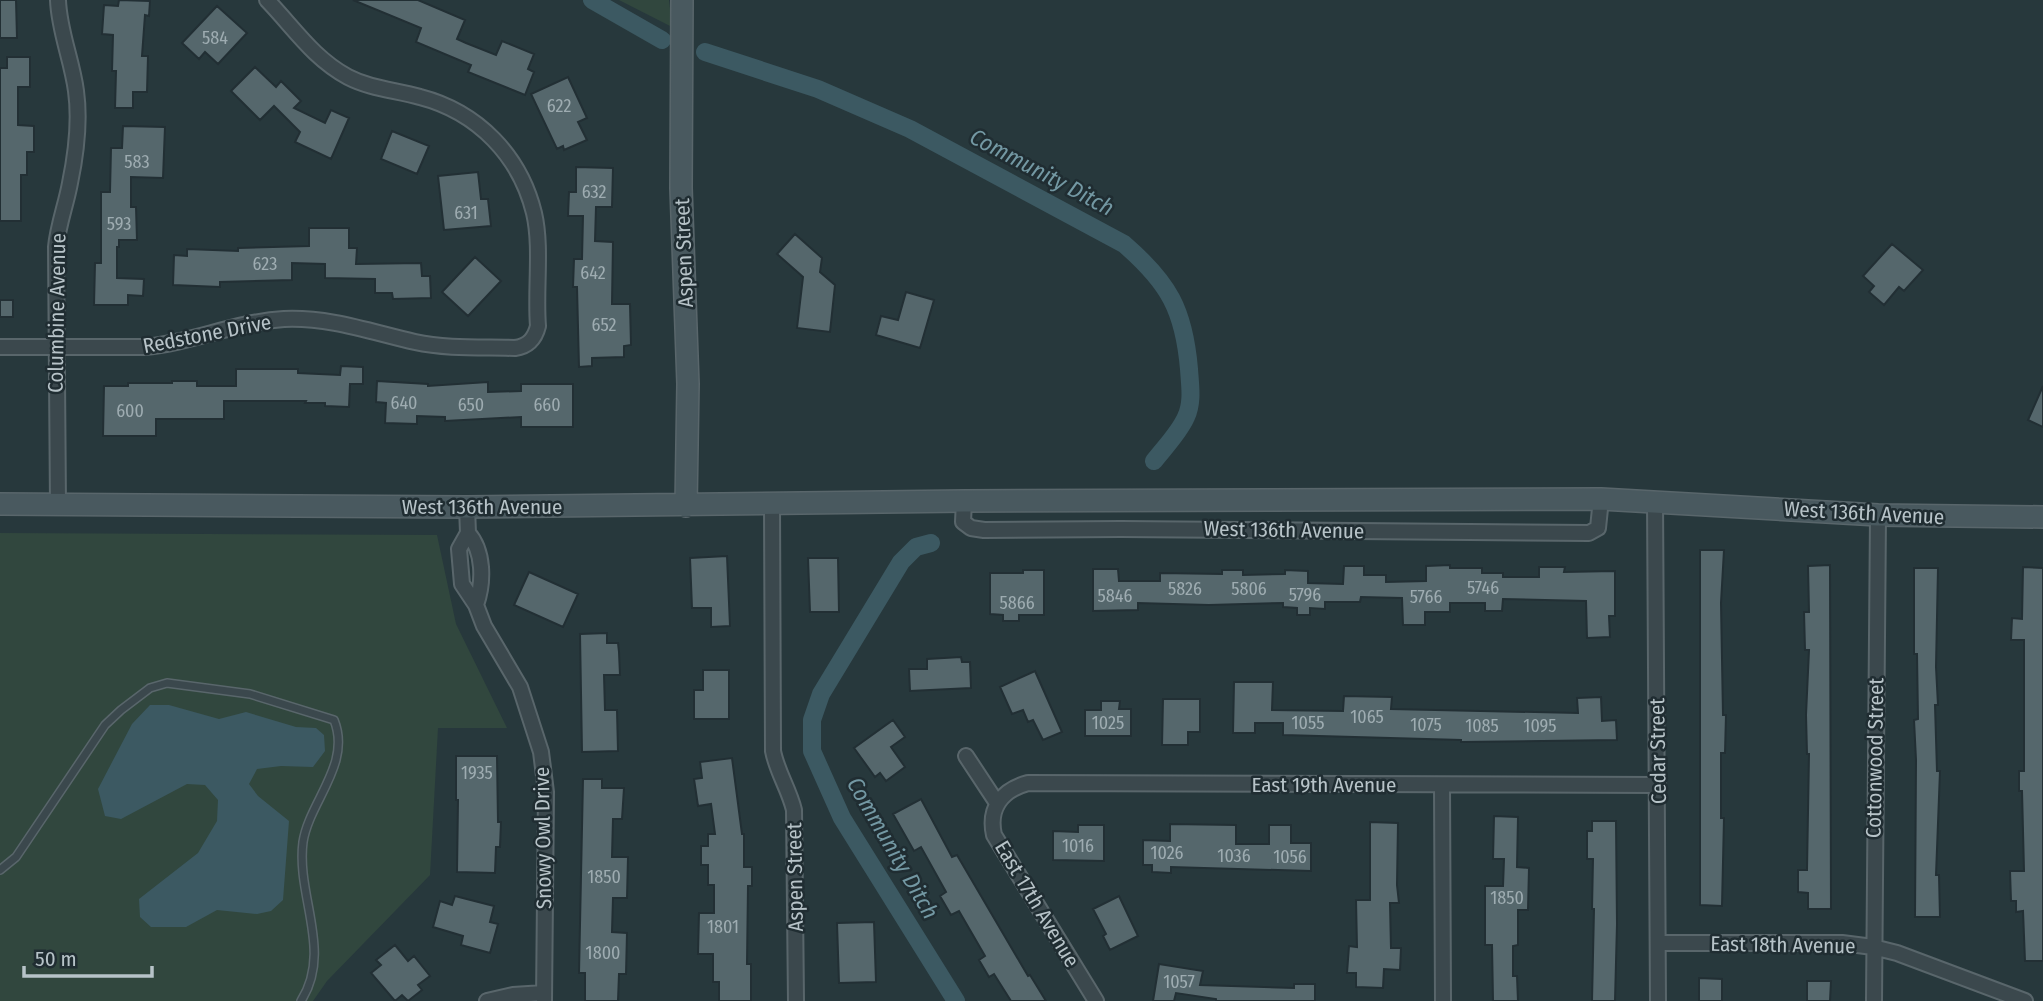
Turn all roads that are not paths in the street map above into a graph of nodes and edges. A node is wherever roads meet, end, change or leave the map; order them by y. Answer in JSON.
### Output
{"nodes":[{"id":1,"x":58,"y":0,"type":"edge"},
{"id":2,"x":267,"y":0,"type":"edge"},
{"id":3,"x":682,"y":0,"type":"edge"},
{"id":4,"x":0,"y":347,"type":"edge"},
{"id":5,"x":55,"y":348,"type":"junction"},
{"id":6,"x":1601,"y":499,"type":"junction"},
{"id":7,"x":1655,"y":500,"type":"junction"},
{"id":8,"x":964,"y":501,"type":"junction"},
{"id":9,"x":0,"y":505,"type":"edge"},
{"id":10,"x":58,"y":505,"type":"junction"},
{"id":11,"x":772,"y":505,"type":"junction"},
{"id":12,"x":686,"y":506,"type":"junction"},
{"id":13,"x":467,"y":507,"type":"junction"},
{"id":14,"x":1878,"y":515,"type":"junction"},
{"id":15,"x":2043,"y":517,"type":"edge"},
{"id":16,"x":966,"y":757,"type":"dead end"},
{"id":17,"x":1442,"y":785,"type":"junction"},
{"id":18,"x":1658,"y":785,"type":"junction"},
{"id":19,"x":997,"y":803,"type":"junction"},
{"id":20,"x":0,"y":870,"type":"edge"},
{"id":21,"x":1658,"y":943,"type":"junction"},
{"id":22,"x":1873,"y":947,"type":"junction"},
{"id":23,"x":544,"y":997,"type":"edge"},
{"id":24,"x":301,"y":1001,"type":"edge"},
{"id":25,"x":487,"y":1001,"type":"edge"},
{"id":26,"x":796,"y":1001,"type":"edge"},
{"id":27,"x":1096,"y":1001,"type":"edge"},
{"id":28,"x":1443,"y":1001,"type":"edge"},
{"id":29,"x":1658,"y":1001,"type":"edge"},
{"id":30,"x":1874,"y":1001,"type":"edge"},
{"id":31,"x":2025,"y":1001,"type":"edge"}],
"edges":[{"from":1,"to":5,"type":"street","name":"Columbine Avenue"},
{"from":2,"to":5,"type":"street","name":"Redstone Drive"},
{"from":3,"to":12,"type":"main road","name":"Aspen Street"},
{"from":4,"to":5,"type":"street","name":"Redstone Drive"},
{"from":5,"to":10,"type":"street","name":"Columbine Avenue"},
{"from":6,"to":7,"type":"main road","name":"West 136th Avenue"},
{"from":6,"to":8,"type":"main road","name":"West 136th Avenue"},
{"from":6,"to":8,"type":"street","name":"West 136th Avenue"},
{"from":7,"to":14,"type":"main road","name":"West 136th Avenue"},
{"from":7,"to":18,"type":"street","name":"Cedar Street"},
{"from":8,"to":11,"type":"main road","name":"West 136th Avenue"},
{"from":9,"to":10,"type":"main road","name":"West 136th Avenue"},
{"from":10,"to":13,"type":"main road","name":"West 136th Avenue"},
{"from":11,"to":12,"type":"main road","name":"West 136th Avenue"},
{"from":11,"to":26,"type":"street","name":"Aspen Street"},
{"from":12,"to":13,"type":"main road","name":"West 136th Avenue"},
{"from":13,"to":23,"type":"street","name":"Snowy Owl Drive"},
{"from":14,"to":15,"type":"main road","name":"West 136th Avenue"},
{"from":14,"to":22,"type":"street","name":"Cottonwood Street"},
{"from":16,"to":19,"type":"street"},
{"from":17,"to":18,"type":"street","name":"East 19th Avenue"},
{"from":17,"to":19,"type":"street","name":"East 19th Avenue"},
{"from":17,"to":28,"type":"street"},
{"from":18,"to":21,"type":"street","name":"Cedar Street"},
{"from":19,"to":27,"type":"street","name":"East 17th Avenue"},
{"from":20,"to":24,"type":"lane"},
{"from":21,"to":22,"type":"street","name":"East 18th Avenue"},
{"from":21,"to":29,"type":"street","name":"Cedar Street"},
{"from":22,"to":30,"type":"street","name":"Cottonwood Street"},
{"from":22,"to":31,"type":"street","name":"East 18th Avenue"},
{"from":23,"to":25,"type":"street"}]}
